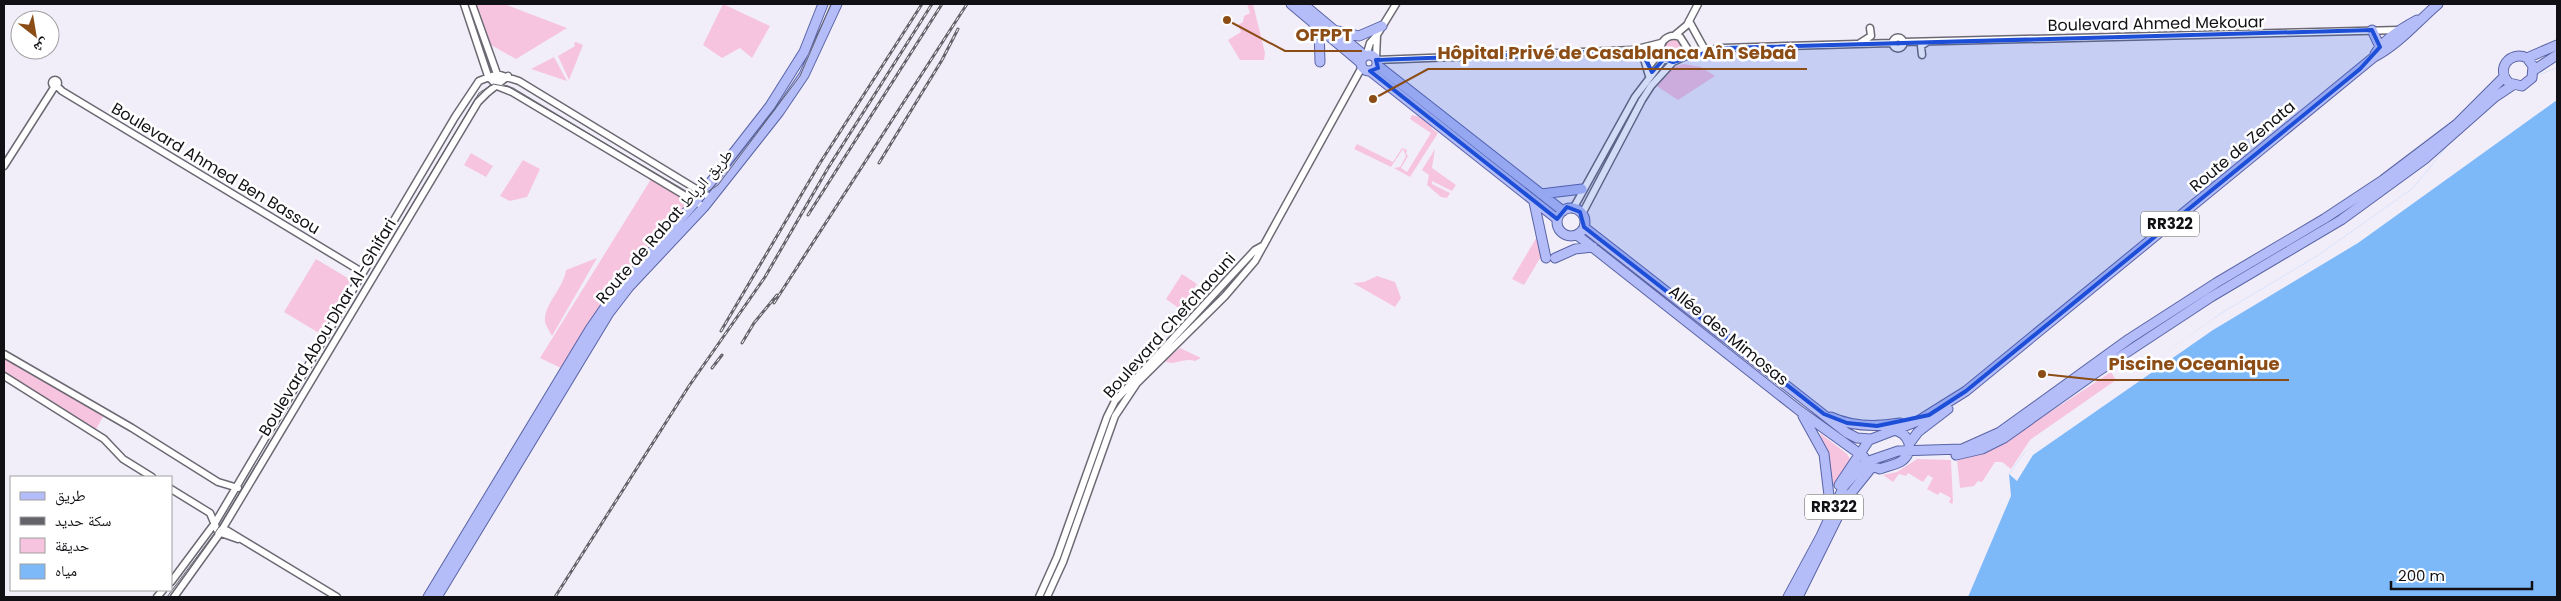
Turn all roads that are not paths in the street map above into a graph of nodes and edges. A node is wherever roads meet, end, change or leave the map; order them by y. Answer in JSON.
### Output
{"nodes":[{"id":1,"x":464,"y":4,"type":"edge"},
{"id":2,"x":472,"y":4,"type":"edge"},
{"id":3,"x":823,"y":4,"type":"edge"},
{"id":4,"x":837,"y":4,"type":"edge"},
{"id":5,"x":1291,"y":4,"type":"edge"},
{"id":6,"x":1303,"y":4,"type":"edge"},
{"id":7,"x":1396,"y":4,"type":"edge"},
{"id":8,"x":1698,"y":4,"type":"edge"},
{"id":9,"x":2438,"y":4,"type":"edge"},
{"id":10,"x":1688,"y":23,"type":"junction"},
{"id":11,"x":1382,"y":26,"type":"junction"},
{"id":12,"x":1870,"y":28,"type":"dead end"},
{"id":13,"x":1319,"y":29,"type":"junction"},
{"id":14,"x":1333,"y":30,"type":"junction"},
{"id":15,"x":2372,"y":30,"type":"junction"},
{"id":16,"x":2404,"y":31,"type":"junction"},
{"id":17,"x":1675,"y":35,"type":"junction"},
{"id":18,"x":1685,"y":42,"type":"junction"},
{"id":19,"x":1928,"y":42,"type":"junction"},
{"id":20,"x":1661,"y":43,"type":"junction"},
{"id":21,"x":1858,"y":44,"type":"junction"},
{"id":22,"x":2557,"y":45,"type":"edge"},
{"id":23,"x":2380,"y":47,"type":"junction"},
{"id":24,"x":1633,"y":50,"type":"junction"},
{"id":25,"x":1705,"y":50,"type":"junction"},
{"id":26,"x":1642,"y":52,"type":"junction"},
{"id":27,"x":1922,"y":55,"type":"dead end"},
{"id":28,"x":2557,"y":55,"type":"edge"},
{"id":29,"x":1662,"y":56,"type":"junction"},
{"id":30,"x":1684,"y":57,"type":"junction"},
{"id":31,"x":2374,"y":57,"type":"junction"},
{"id":32,"x":2527,"y":58,"type":"junction"},
{"id":33,"x":1320,"y":62,"type":"dead end"},
{"id":34,"x":1673,"y":62,"type":"junction"},
{"id":35,"x":1369,"y":63,"type":"junction"},
{"id":36,"x":2534,"y":70,"type":"junction"},
{"id":37,"x":497,"y":74,"type":"junction"},
{"id":38,"x":488,"y":76,"type":"junction"},
{"id":39,"x":508,"y":76,"type":"junction"},
{"id":40,"x":1649,"y":76,"type":"junction"},
{"id":41,"x":2504,"y":77,"type":"junction"},
{"id":42,"x":2513,"y":85,"type":"junction"},
{"id":43,"x":497,"y":86,"type":"junction"},
{"id":44,"x":4,"y":166,"type":"edge"},
{"id":45,"x":1582,"y":189,"type":"junction"},
{"id":46,"x":702,"y":192,"type":"junction"},
{"id":47,"x":1541,"y":194,"type":"junction"},
{"id":48,"x":711,"y":198,"type":"junction"},
{"id":49,"x":696,"y":201,"type":"junction"},
{"id":50,"x":1534,"y":202,"type":"junction"},
{"id":51,"x":704,"y":207,"type":"junction"},
{"id":52,"x":1573,"y":209,"type":"junction"},
{"id":53,"x":1582,"y":214,"type":"junction"},
{"id":54,"x":1560,"y":215,"type":"junction"},
{"id":55,"x":1584,"y":227,"type":"junction"},
{"id":56,"x":1577,"y":234,"type":"junction"},
{"id":57,"x":1264,"y":245,"type":"junction"},
{"id":58,"x":1593,"y":247,"type":"junction"},
{"id":59,"x":362,"y":272,"type":"junction"},
{"id":60,"x":4,"y":354,"type":"edge"},
{"id":61,"x":4,"y":376,"type":"edge"},
{"id":62,"x":1966,"y":391,"type":"junction"},
{"id":63,"x":1800,"y":411,"type":"junction"},
{"id":64,"x":1824,"y":414,"type":"junction"},
{"id":65,"x":1929,"y":415,"type":"junction"},
{"id":66,"x":1894,"y":430,"type":"junction"},
{"id":67,"x":529,"y":436,"type":"junction"},
{"id":68,"x":1871,"y":439,"type":"junction"},
{"id":69,"x":1909,"y":449,"type":"junction"},
{"id":70,"x":1866,"y":459,"type":"junction"},
{"id":71,"x":150,"y":476,"type":"edge"},
{"id":72,"x":235,"y":487,"type":"junction"},
{"id":73,"x":172,"y":490,"type":"edge"},
{"id":74,"x":242,"y":494,"type":"junction"},
{"id":75,"x":1830,"y":504,"type":"junction"},
{"id":76,"x":215,"y":523,"type":"junction"},
{"id":77,"x":221,"y":530,"type":"junction"},
{"id":78,"x":172,"y":581,"type":"edge"},
{"id":79,"x":174,"y":597,"type":"edge"},
{"id":80,"x":337,"y":597,"type":"edge"},
{"id":81,"x":428,"y":597,"type":"edge"},
{"id":82,"x":437,"y":597,"type":"edge"},
{"id":83,"x":1039,"y":597,"type":"edge"},
{"id":84,"x":1047,"y":597,"type":"edge"},
{"id":85,"x":1781,"y":597,"type":"edge"},
{"id":86,"x":1788,"y":597,"type":"edge"},
{"id":87,"x":1791,"y":597,"type":"edge"},
{"id":88,"x":1798,"y":597,"type":"edge"}],
"edges":[{"from":1,"to":38,"type":"street"},
{"from":2,"to":37,"type":"street"},
{"from":3,"to":46,"type":"main road","name":"Route de Rabat طريق الرباط"},
{"from":4,"to":48,"type":"main road","name":"Route de Rabat طريق الرباط"},
{"from":5,"to":13,"type":"main road"},
{"from":6,"to":14,"type":"main road"},
{"from":7,"to":11,"type":"street","name":"Boulevard Chefchaouni"},
{"from":8,"to":10,"type":"street"},
{"from":9,"to":16,"type":"main road","name":"Route de Zenata","number":"RR322"},
{"from":10,"to":17,"type":"street"},
{"from":10,"to":18,"type":"street"},
{"from":10,"to":25,"type":"street"},
{"from":11,"to":14,"type":"main road"},
{"from":11,"to":35,"type":"street","name":"Boulevard Chefchaouni"},
{"from":12,"to":21,"type":"street"},
{"from":13,"to":33,"type":"main road"},
{"from":13,"to":35,"type":"main road"},
{"from":14,"to":35,"type":"main road"},
{"from":15,"to":16,"type":"street","name":"Boulevard Ahmed Mekouar"},
{"from":15,"to":19,"type":"street","name":"Boulevard Ahmed Mekouar"},
{"from":15,"to":23,"type":"main road"},
{"from":16,"to":23,"type":"main road","name":"Route de Zenata","number":"RR322"},
{"from":16,"to":31,"type":"main road","name":"Route de Zenata","number":"RR322"},
{"from":17,"to":18,"type":"street"},
{"from":17,"to":20,"type":"street"},
{"from":18,"to":25,"type":"street"},
{"from":18,"to":30,"type":"street"},
{"from":19,"to":21,"type":"street","name":"Boulevard Ahmed Mekouar"},
{"from":19,"to":27,"type":"street"},
{"from":20,"to":24,"type":"street"},
{"from":20,"to":29,"type":"street"},
{"from":21,"to":25,"type":"street"},
{"from":22,"to":32,"type":"main road"},
{"from":23,"to":31,"type":"main road","name":"Route de Zenata","number":"RR322"},
{"from":24,"to":26,"type":"street"},
{"from":24,"to":35,"type":"street"},
{"from":25,"to":30,"type":"street"},
{"from":26,"to":29,"type":"street"},
{"from":26,"to":40,"type":"street"},
{"from":28,"to":36,"type":"main road"},
{"from":29,"to":34,"type":"street"},
{"from":29,"to":40,"type":"street"},
{"from":30,"to":34,"type":"street"},
{"from":31,"to":62,"type":"main road","name":"Route de Zenata","number":"RR322"},
{"from":32,"to":36,"type":"main road"},
{"from":32,"to":41,"type":"main road"},
{"from":34,"to":53,"type":"street"},
{"from":35,"to":47,"type":"main road"},
{"from":35,"to":50,"type":"main road"},
{"from":35,"to":57,"type":"street","name":"Boulevard Chefchaouni"},
{"from":36,"to":42,"type":"main road"},
{"from":37,"to":38,"type":"street"},
{"from":37,"to":39,"type":"street"},
{"from":37,"to":43,"type":"street"},
{"from":38,"to":43,"type":"street"},
{"from":38,"to":59,"type":"street","name":"Boulevard Abou Dhar Al-Ghifari"},
{"from":39,"to":43,"type":"street","name":"Boulevard Abou Dhar Al-Ghifari"},
{"from":39,"to":46,"type":"street"},
{"from":40,"to":45,"type":"street"},
{"from":41,"to":42,"type":"main road"},
{"from":41,"to":69,"type":"main road"},
{"from":42,"to":69,"type":"main road"},
{"from":43,"to":49,"type":"street"},
{"from":43,"to":74,"type":"street","name":"Boulevard Abou Dhar Al-Ghifari"},
{"from":44,"to":59,"type":"street","name":"Boulevard Ahmed Ben Bassou"},
{"from":45,"to":47,"type":"main road"},
{"from":45,"to":52,"type":"street"},
{"from":46,"to":48,"type":"street"},
{"from":46,"to":49,"type":"main road","name":"Route de Rabat طريق الرباط"},
{"from":47,"to":54,"type":"main road"},
{"from":48,"to":51,"type":"main road","name":"Route de Rabat طريق الرباط"},
{"from":49,"to":51,"type":"street"},
{"from":49,"to":67,"type":"main road","name":"Route de Rabat طريق الرباط"},
{"from":50,"to":54,"type":"main road"},
{"from":50,"to":58,"type":"main road"},
{"from":51,"to":67,"type":"main road","name":"Route de Rabat طريق الرباط"},
{"from":52,"to":53,"type":"main road"},
{"from":52,"to":54,"type":"main road"},
{"from":53,"to":55,"type":"main road"},
{"from":54,"to":56,"type":"main road"},
{"from":55,"to":56,"type":"main road"},
{"from":55,"to":64,"type":"main road","name":"Allée des Mimosas"},
{"from":56,"to":58,"type":"main road","name":"Allée des Mimosas"},
{"from":57,"to":83,"type":"street","name":"Boulevard Chefchaouni"},
{"from":57,"to":84,"type":"street","name":"Boulevard Chefchaouni"},
{"from":58,"to":63,"type":"main road","name":"Allée des Mimosas"},
{"from":59,"to":72,"type":"street","name":"Boulevard Abou Dhar Al-Ghifari"},
{"from":60,"to":72,"type":"street"},
{"from":61,"to":71,"type":"street"},
{"from":62,"to":65,"type":"main road","name":"Route de Zenata","number":"RR322"},
{"from":62,"to":69,"type":"main road","name":"Route de Zenata","number":"RR322"},
{"from":63,"to":70,"type":"main road","name":"Allée des Mimosas"},
{"from":63,"to":75,"type":"main road"},
{"from":64,"to":65,"type":"main road"},
{"from":64,"to":68,"type":"main road","name":"Allée des Mimosas"},
{"from":65,"to":66,"type":"main road","name":"Route de Zenata","number":"RR322"},
{"from":66,"to":68,"type":"main road","number":"RR322"},
{"from":66,"to":69,"type":"main road"},
{"from":67,"to":81,"type":"main road","name":"Route de Rabat طريق الرباط"},
{"from":67,"to":82,"type":"main road","name":"Route de Rabat طريق الرباط"},
{"from":68,"to":70,"type":"main road","number":"RR322"},
{"from":69,"to":70,"type":"main road","number":"RR322"},
{"from":70,"to":75,"type":"main road","number":"RR322"},
{"from":70,"to":86,"type":"main road","number":"RR322"},
{"from":70,"to":87,"type":"main road","number":"RR322"},
{"from":70,"to":88,"type":"main road","number":"RR322"},
{"from":72,"to":74,"type":"street"},
{"from":72,"to":76,"type":"street","name":"Boulevard Abou Dhar Al-Ghifari"},
{"from":73,"to":76,"type":"street"},
{"from":74,"to":77,"type":"street","name":"Boulevard Abou Dhar Al-Ghifari"},
{"from":75,"to":85,"type":"main road","number":"RR322"},
{"from":76,"to":77,"type":"street"},
{"from":76,"to":78,"type":"street","name":"Boulevard Abou Dhar Al-Ghifari"},
{"from":77,"to":79,"type":"street","name":"Boulevard Abou Dhar Al-Ghifari"},
{"from":77,"to":80,"type":"street"}]}
